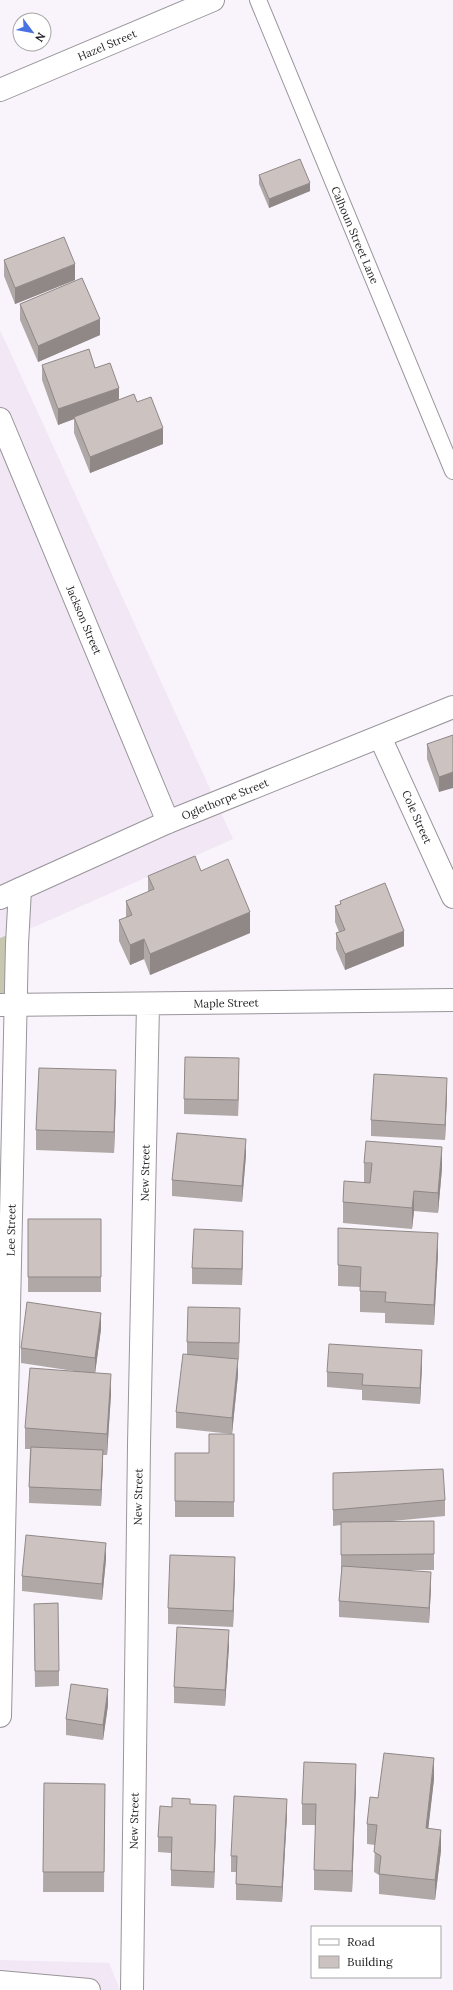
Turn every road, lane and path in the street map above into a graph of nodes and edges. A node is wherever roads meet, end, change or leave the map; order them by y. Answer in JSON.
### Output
{"nodes":[{"id":1,"x":213,"y":0,"type":"edge"},
{"id":2,"x":258,"y":0,"type":"edge"},
{"id":3,"x":0,"y":90,"type":"edge"},
{"id":4,"x":0,"y":419,"type":"edge"},
{"id":5,"x":453,"y":471,"type":"edge"},
{"id":6,"x":453,"y":707,"type":"edge"},
{"id":7,"x":380,"y":737,"type":"junction"},
{"id":8,"x":168,"y":822,"type":"junction"},
{"id":9,"x":20,"y":889,"type":"junction"},
{"id":10,"x":453,"y":897,"type":"edge"},
{"id":11,"x":0,"y":898,"type":"edge"},
{"id":12,"x":453,"y":1000,"type":"edge"},
{"id":13,"x":148,"y":1004,"type":"junction"},
{"id":14,"x":8,"y":1005,"type":"edge"},
{"id":15,"x":0,"y":1716,"type":"edge"},
{"id":16,"x":0,"y":1982,"type":"edge"},
{"id":17,"x":89,"y":1990,"type":"edge"},
{"id":18,"x":132,"y":1990,"type":"edge"}],
"edges":[{"from":1,"to":3,"type":"street","name":"Hazel Street"},
{"from":2,"to":5,"type":"lane","name":"Calhoun Street Lane"},
{"from":4,"to":8,"type":"street","name":"Jackson Street"},
{"from":6,"to":7,"type":"street","name":"Oglethorpe Street"},
{"from":7,"to":8,"type":"street","name":"Oglethorpe Street"},
{"from":7,"to":10,"type":"street","name":"Cole Street"},
{"from":8,"to":9,"type":"street","name":"Oglethorpe Street"},
{"from":9,"to":11,"type":"street","name":"Oglethorpe Street"},
{"from":9,"to":14,"type":"street","name":"Lee Street"},
{"from":12,"to":13,"type":"street","name":"Maple Street"},
{"from":13,"to":14,"type":"street","name":"Maple Street"},
{"from":13,"to":18,"type":"street","name":"New Street"},
{"from":14,"to":15,"type":"street","name":"Lee Street"},
{"from":16,"to":17,"type":"street"}]}
